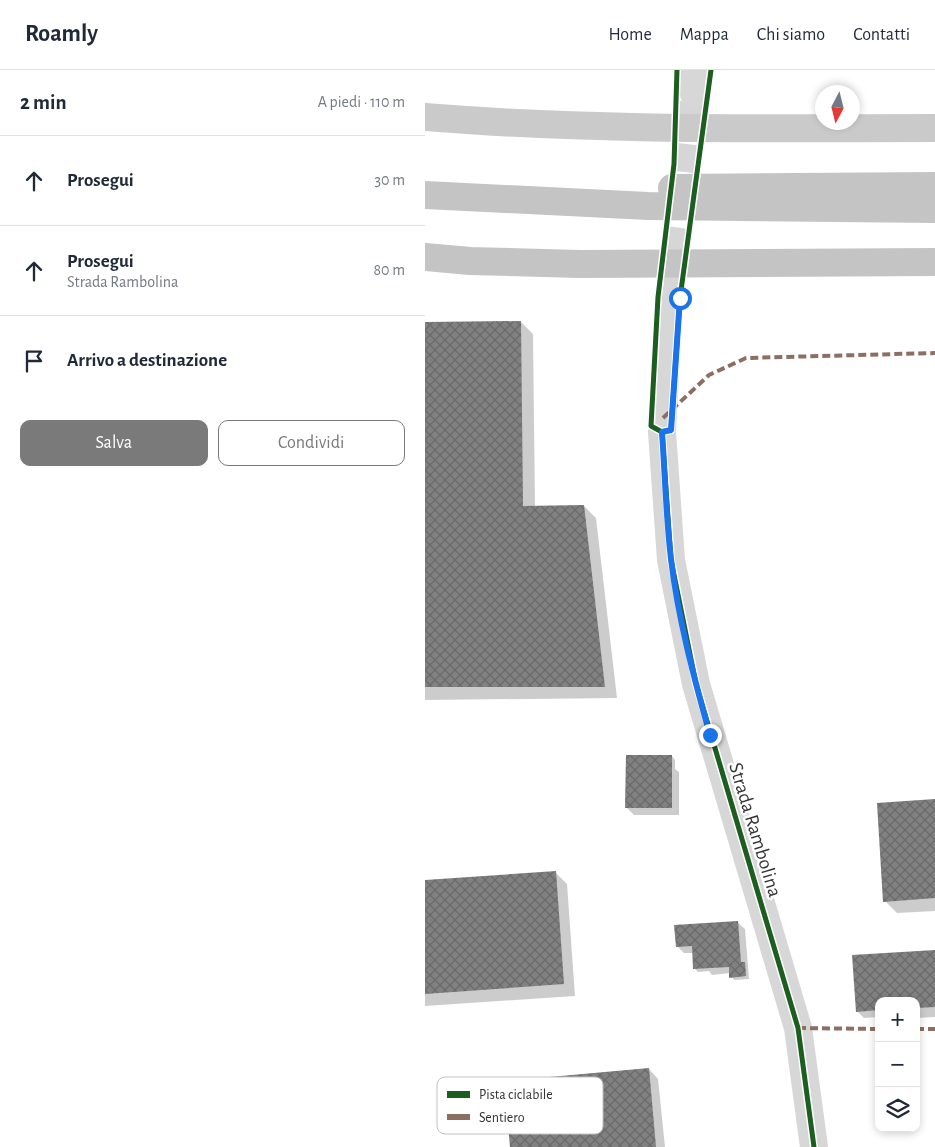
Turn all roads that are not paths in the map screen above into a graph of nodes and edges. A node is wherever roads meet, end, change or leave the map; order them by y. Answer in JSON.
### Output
{"nodes":[{"id":1,"x":425,"y":117,"type":"edge"},
{"id":2,"x":935,"y":128,"type":"edge"},
{"id":3,"x":935,"y":186,"type":"edge"},
{"id":4,"x":425,"y":195,"type":"edge"},
{"id":5,"x":487,"y":199,"type":"junction"},
{"id":6,"x":935,"y":209,"type":"edge"},
{"id":7,"x":425,"y":256,"type":"edge"},
{"id":8,"x":935,"y":262,"type":"edge"},
{"id":9,"x":669,"y":297,"type":"tunnel mouth"},
{"id":10,"x":814,"y":1147,"type":"edge"}],
"edges":[{"from":1,"to":2,"type":"main road"},
{"from":3,"to":5,"type":"highway"},
{"from":4,"to":5,"type":"highway"},
{"from":5,"to":6,"type":"highway"},
{"from":7,"to":8,"type":"highway"},
{"from":9,"to":10,"type":"street","name":"Strada Rambolina"}]}
